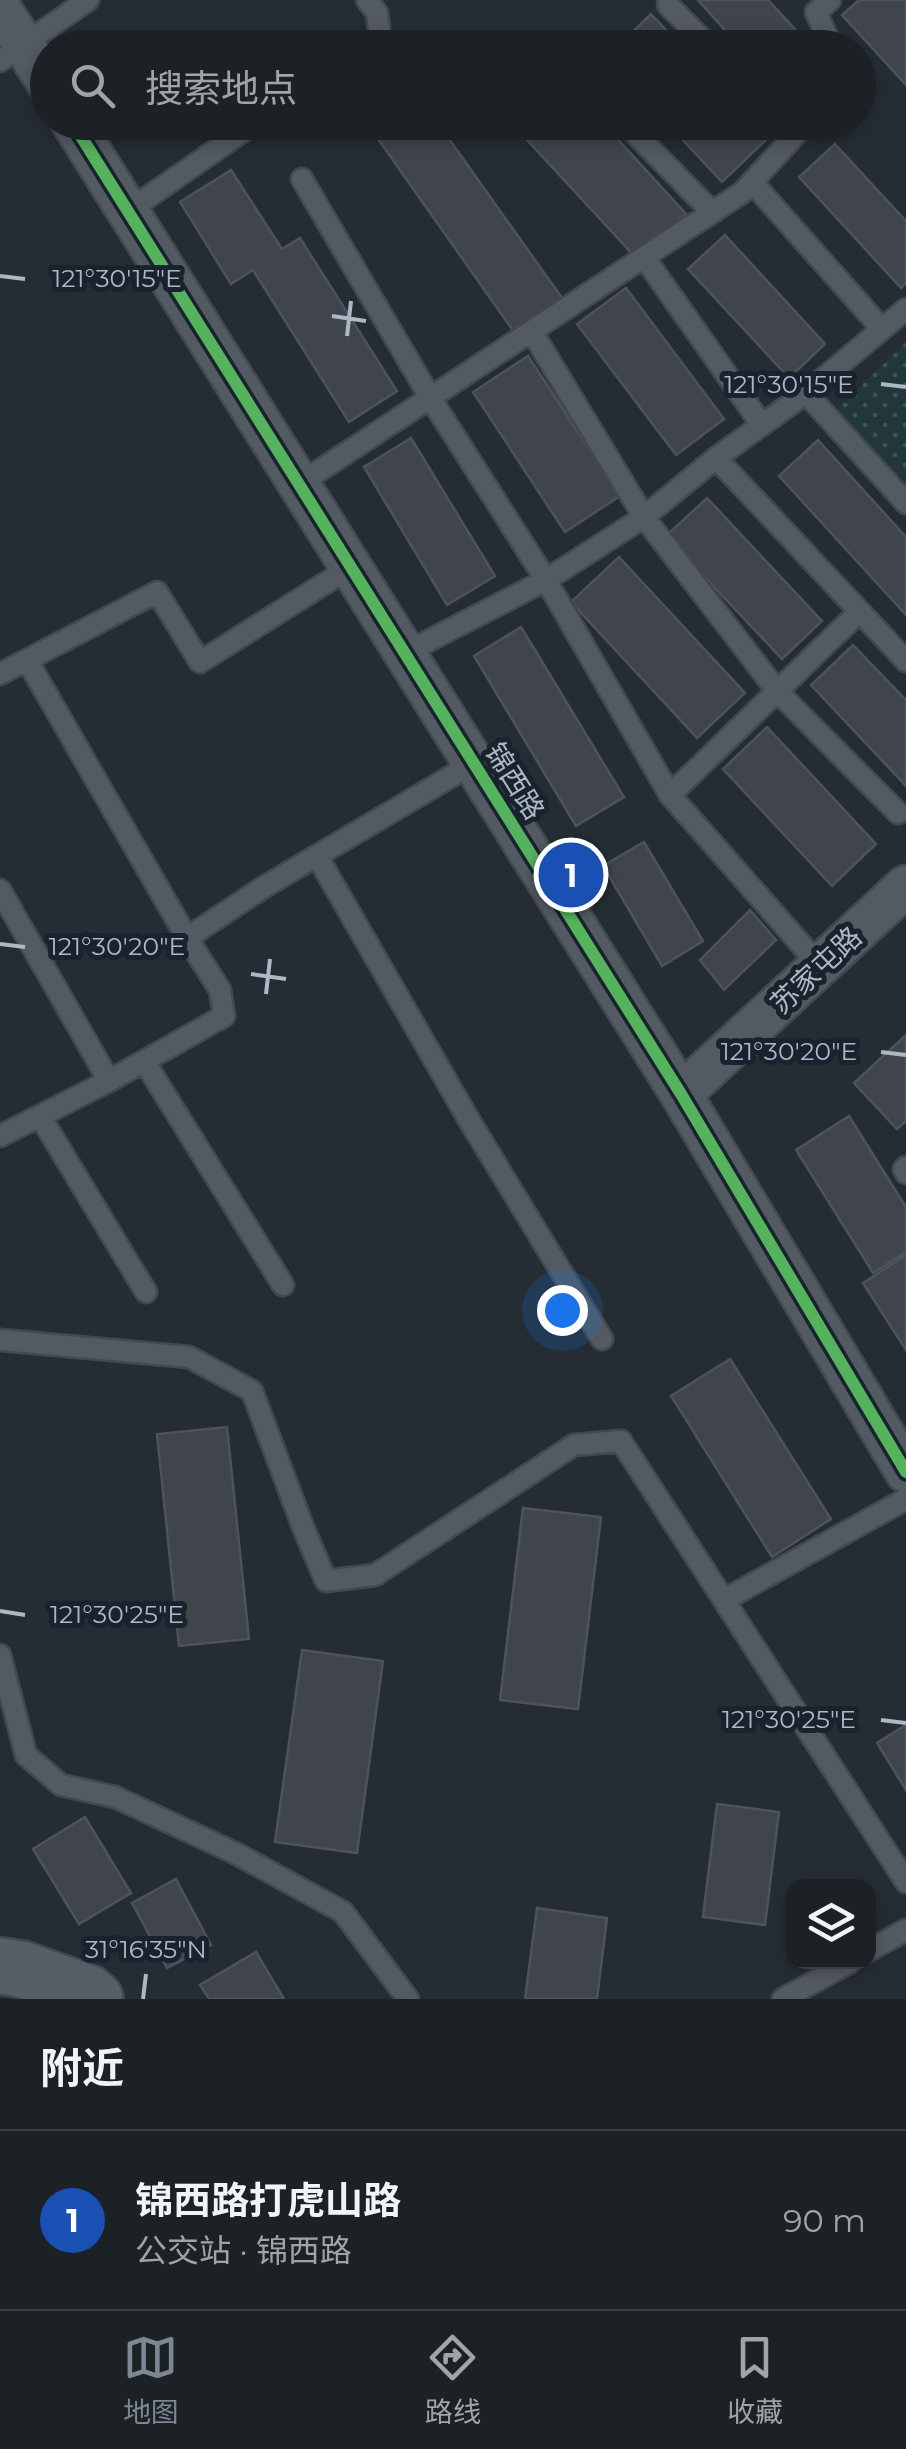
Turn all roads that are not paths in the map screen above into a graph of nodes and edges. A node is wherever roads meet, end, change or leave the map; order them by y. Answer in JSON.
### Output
{"nodes":[{"id":1,"x":88,"y":0,"type":"edge"},
{"id":2,"x":367,"y":0,"type":"edge"},
{"id":3,"x":817,"y":4,"type":"edge"},
{"id":4,"x":668,"y":5,"type":"dead end"},
{"id":5,"x":0,"y":8,"type":"edge"},
{"id":6,"x":45,"y":30,"type":"edge"},
{"id":7,"x":379,"y":30,"type":"edge"},
{"id":8,"x":693,"y":30,"type":"edge"},
{"id":9,"x":826,"y":30,"type":"edge"},
{"id":10,"x":12,"y":53,"type":"edge"},
{"id":11,"x":83,"y":140,"type":"edge"},
{"id":12,"x":230,"y":140,"type":"edge"},
{"id":13,"x":642,"y":140,"type":"edge"},
{"id":14,"x":786,"y":140,"type":"edge"},
{"id":15,"x":302,"y":179,"type":"dead end"},
{"id":16,"x":752,"y":182,"type":"junction"},
{"id":17,"x":128,"y":211,"type":"junction"},
{"id":18,"x":712,"y":212,"type":"junction"},
{"id":19,"x":644,"y":257,"type":"junction"},
{"id":20,"x":906,"y":309,"type":"edge"},
{"id":21,"x":882,"y":329,"type":"junction"},
{"id":22,"x":532,"y":332,"type":"junction"},
{"id":23,"x":806,"y":392,"type":"junction"},
{"id":24,"x":430,"y":399,"type":"junction"},
{"id":25,"x":762,"y":424,"type":"junction"},
{"id":26,"x":716,"y":458,"type":"junction"},
{"id":27,"x":299,"y":484,"type":"junction"},
{"id":28,"x":906,"y":504,"type":"edge"},
{"id":29,"x":644,"y":518,"type":"junction"},
{"id":30,"x":351,"y":566,"type":"junction"},
{"id":31,"x":546,"y":580,"type":"junction"},
{"id":32,"x":858,"y":612,"type":"junction"},
{"id":33,"x":405,"y":652,"type":"junction"},
{"id":34,"x":27,"y":660,"type":"junction"},
{"id":35,"x":906,"y":660,"type":"edge"},
{"id":36,"x":0,"y":674,"type":"edge"},
{"id":37,"x":776,"y":691,"type":"junction"},
{"id":38,"x":474,"y":763,"type":"junction"},
{"id":39,"x":670,"y":795,"type":"junction"},
{"id":40,"x":898,"y":813,"type":"dead end"},
{"id":41,"x":317,"y":856,"type":"junction"},
{"id":42,"x":906,"y":886,"type":"edge"},
{"id":43,"x":0,"y":890,"type":"edge"},
{"id":44,"x":188,"y":938,"type":"junction"},
{"id":45,"x":820,"y":966,"type":"junction"},
{"id":46,"x":144,"y":1062,"type":"junction"},
{"id":47,"x":110,"y":1081,"type":"junction"},
{"id":48,"x":681,"y":1094,"type":"junction"},
{"id":49,"x":40,"y":1116,"type":"junction"},
{"id":50,"x":0,"y":1136,"type":"edge"},
{"id":51,"x":283,"y":1285,"type":"dead end"},
{"id":52,"x":146,"y":1292,"type":"dead end"},
{"id":53,"x":602,"y":1339,"type":"dead end"},
{"id":54,"x":0,"y":1340,"type":"edge"},
{"id":55,"x":906,"y":1472,"type":"edge"},
{"id":56,"x":906,"y":1499,"type":"edge"},
{"id":57,"x":724,"y":1600,"type":"junction"},
{"id":58,"x":0,"y":1655,"type":"edge"},
{"id":59,"x":906,"y":1882,"type":"edge"},
{"id":60,"x":906,"y":1930,"type":"edge"},
{"id":61,"x":876,"y":1947,"type":"edge"},
{"id":62,"x":0,"y":1966,"type":"edge"},
{"id":63,"x":840,"y":1969,"type":"edge"},
{"id":64,"x":806,"y":1993,"type":"edge"},
{"id":65,"x":94,"y":1999,"type":"edge"},
{"id":66,"x":408,"y":1999,"type":"edge"},
{"id":67,"x":783,"y":1999,"type":"edge"}],
"edges":[{"from":1,"to":6,"type":"lane"},
{"from":2,"to":7,"type":"lane"},
{"from":3,"to":9,"type":"lane"},
{"from":4,"to":8,"type":"lane"},
{"from":5,"to":10,"type":"street"},
{"from":11,"to":17,"type":"street","name":"锦西路"},
{"from":12,"to":17,"type":"lane"},
{"from":13,"to":18,"type":"lane"},
{"from":14,"to":16,"type":"lane"},
{"from":15,"to":24,"type":"lane"},
{"from":16,"to":18,"type":"lane"},
{"from":16,"to":21,"type":"lane"},
{"from":17,"to":27,"type":"street","name":"锦西路"},
{"from":18,"to":19,"type":"lane"},
{"from":19,"to":22,"type":"lane"},
{"from":19,"to":25,"type":"lane"},
{"from":20,"to":21,"type":"lane"},
{"from":21,"to":23,"type":"lane"},
{"from":22,"to":24,"type":"lane"},
{"from":22,"to":29,"type":"lane"},
{"from":23,"to":25,"type":"lane"},
{"from":23,"to":28,"type":"lane"},
{"from":24,"to":27,"type":"lane"},
{"from":24,"to":31,"type":"lane"},
{"from":25,"to":26,"type":"lane"},
{"from":26,"to":29,"type":"lane"},
{"from":26,"to":32,"type":"lane"},
{"from":27,"to":30,"type":"street","name":"锦西路"},
{"from":29,"to":31,"type":"lane"},
{"from":29,"to":37,"type":"lane"},
{"from":30,"to":33,"type":"street","name":"锦西路"},
{"from":30,"to":34,"type":"lane"},
{"from":31,"to":33,"type":"lane"},
{"from":31,"to":39,"type":"lane"},
{"from":32,"to":35,"type":"lane"},
{"from":32,"to":37,"type":"lane"},
{"from":33,"to":38,"type":"street","name":"锦西路"},
{"from":34,"to":36,"type":"lane"},
{"from":34,"to":44,"type":"lane"},
{"from":37,"to":39,"type":"lane"},
{"from":37,"to":40,"type":"lane"},
{"from":38,"to":41,"type":"lane"},
{"from":38,"to":48,"type":"street","name":"锦西路"},
{"from":39,"to":45,"type":"lane"},
{"from":41,"to":44,"type":"lane"},
{"from":41,"to":53,"type":"lane"},
{"from":42,"to":45,"type":"street","name":"苏家屯路"},
{"from":43,"to":47,"type":"lane"},
{"from":44,"to":46,"type":"lane"},
{"from":45,"to":48,"type":"street","name":"苏家屯路"},
{"from":46,"to":47,"type":"lane"},
{"from":46,"to":51,"type":"lane"},
{"from":47,"to":49,"type":"lane"},
{"from":48,"to":55,"type":"street","name":"锦西路"},
{"from":49,"to":50,"type":"lane"},
{"from":49,"to":52,"type":"lane"},
{"from":54,"to":57,"type":"lane"},
{"from":56,"to":57,"type":"lane"},
{"from":57,"to":59,"type":"lane"},
{"from":58,"to":66,"type":"lane"},
{"from":60,"to":61,"type":"lane"},
{"from":62,"to":65,"type":"street"},
{"from":63,"to":64,"type":"lane"},
{"from":64,"to":67,"type":"lane"}]}
